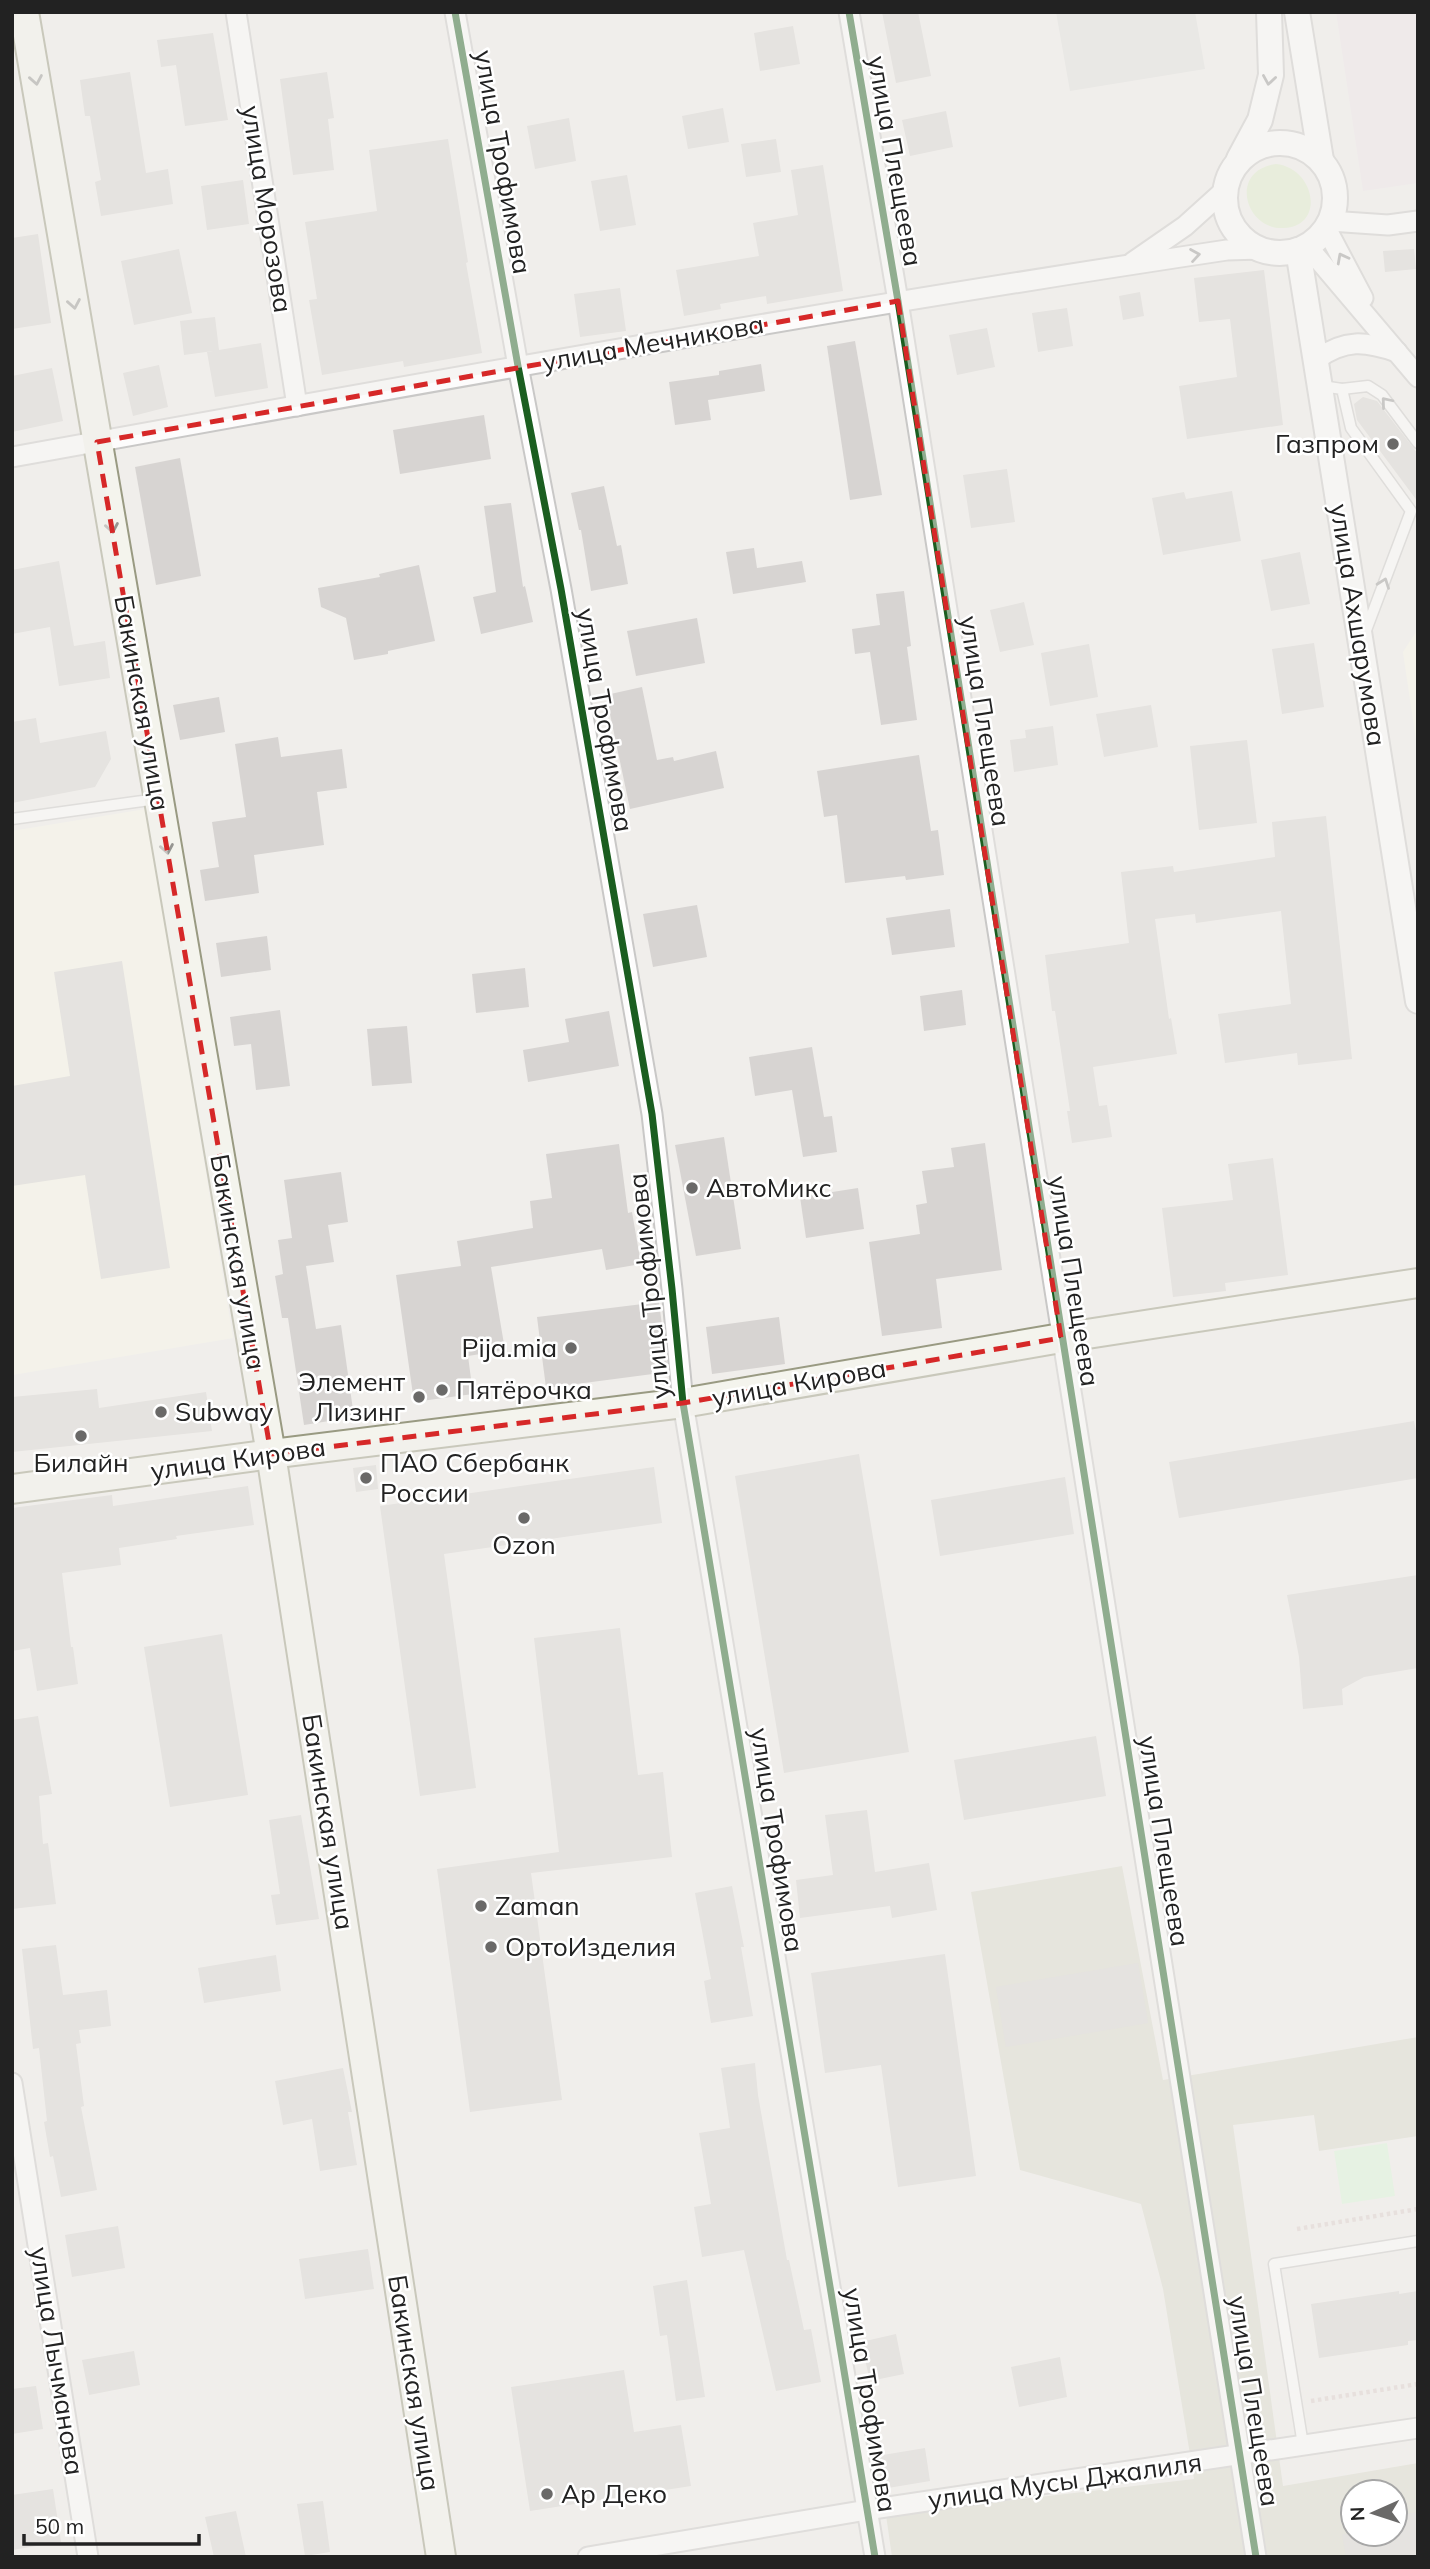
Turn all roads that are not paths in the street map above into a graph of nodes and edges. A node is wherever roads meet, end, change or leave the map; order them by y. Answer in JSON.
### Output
{"nodes":[{"id":1,"x":24,"y":12,"type":"edge"},
{"id":2,"x":236,"y":12,"type":"edge"},
{"id":3,"x":456,"y":12,"type":"edge"},
{"id":4,"x":849,"y":12,"type":"edge"},
{"id":5,"x":1269,"y":12,"type":"edge"},
{"id":6,"x":1297,"y":12,"type":"edge"},
{"id":7,"x":1321,"y":160,"type":"junction"},
{"id":8,"x":1237,"y":163,"type":"junction"},
{"id":9,"x":1226,"y":190,"type":"junction"},
{"id":10,"x":1418,"y":221,"type":"edge"},
{"id":11,"x":1328,"y":224,"type":"junction"},
{"id":12,"x":1303,"y":248,"type":"junction"},
{"id":13,"x":1262,"y":249,"type":"junction"},
{"id":14,"x":1130,"y":265,"type":"junction"},
{"id":15,"x":898,"y":301,"type":"junction"},
{"id":16,"x":1380,"y":330,"type":"junction"},
{"id":17,"x":1397,"y":352,"type":"junction"},
{"id":18,"x":1317,"y":359,"type":"junction"},
{"id":19,"x":518,"y":366,"type":"junction"},
{"id":20,"x":1418,"y":377,"type":"edge"},
{"id":21,"x":1331,"y":388,"type":"junction"},
{"id":22,"x":298,"y":406,"type":"junction"},
{"id":23,"x":97,"y":442,"type":"junction"},
{"id":24,"x":1418,"y":443,"type":"edge"},
{"id":25,"x":12,"y":457,"type":"edge"},
{"id":26,"x":1360,"y":647,"type":"junction"},
{"id":27,"x":159,"y":799,"type":"junction"},
{"id":28,"x":12,"y":819,"type":"edge"},
{"id":29,"x":1418,"y":1001,"type":"edge"},
{"id":30,"x":1418,"y":1283,"type":"edge"},
{"id":31,"x":1061,"y":1338,"type":"junction"},
{"id":32,"x":683,"y":1404,"type":"junction"},
{"id":33,"x":271,"y":1454,"type":"junction"},
{"id":34,"x":12,"y":1489,"type":"edge"},
{"id":35,"x":12,"y":2083,"type":"edge"},
{"id":36,"x":1418,"y":2241,"type":"edge"},
{"id":37,"x":1418,"y":2428,"type":"edge"},
{"id":38,"x":1303,"y":2445,"type":"junction"},
{"id":39,"x":1242,"y":2455,"type":"junction"},
{"id":40,"x":867,"y":2510,"type":"junction"},
{"id":41,"x":88,"y":2557,"type":"edge"},
{"id":42,"x":441,"y":2557,"type":"edge"},
{"id":43,"x":588,"y":2557,"type":"edge"},
{"id":44,"x":875,"y":2557,"type":"edge"},
{"id":45,"x":1256,"y":2557,"type":"edge"}],
"edges":[{"from":1,"to":23,"type":"main road","name":"Бакинская улица","one_way":true},
{"from":2,"to":22,"type":"street","name":"улица Морозова"},
{"from":3,"to":19,"type":"street","name":"улица Трофимова"},
{"from":4,"to":15,"type":"street","name":"улица Плещеева"},
{"from":5,"to":8,"type":"street","one_way":true},
{"from":6,"to":7,"type":"street"},
{"from":7,"to":8,"type":"street"},
{"from":7,"to":11,"type":"street"},
{"from":8,"to":9,"type":"street"},
{"from":9,"to":13,"type":"street"},
{"from":9,"to":14,"type":"street","name":"улица Мечникова"},
{"from":10,"to":11,"type":"street"},
{"from":11,"to":12,"type":"street"},
{"from":16,"to":11,"type":"street","one_way":true},
{"from":12,"to":13,"type":"street"},
{"from":12,"to":16,"type":"street"},
{"from":12,"to":18,"type":"street","name":"улица Ахшарумова"},
{"from":14,"to":13,"type":"street","name":"улица Мечникова","one_way":true},
{"from":14,"to":15,"type":"street","name":"улица Мечникова"},
{"from":15,"to":19,"type":"street","name":"улица Мечникова"},
{"from":15,"to":31,"type":"street","name":"улица Плещеева"},
{"from":16,"to":17,"type":"street"},
{"from":17,"to":18,"type":"street"},
{"from":17,"to":20,"type":"street"},
{"from":18,"to":21,"type":"street","name":"улица Ахшарумова"},
{"from":19,"to":22,"type":"street","name":"улица Мечникова"},
{"from":19,"to":32,"type":"street","name":"улица Трофимова"},
{"from":24,"to":21,"type":"lane","one_way":true},
{"from":21,"to":26,"type":"street","name":"улица Ахшарумова"},
{"from":26,"to":21,"type":"lane","one_way":true},
{"from":22,"to":23,"type":"street","name":"улица Мечникова"},
{"from":23,"to":25,"type":"street","name":"улица Мечникова"},
{"from":23,"to":27,"type":"main road","name":"Бакинская улица","one_way":true},
{"from":26,"to":29,"type":"street","name":"улица Ахшарумова"},
{"from":27,"to":28,"type":"lane"},
{"from":27,"to":33,"type":"main road","name":"Бакинская улица","one_way":true},
{"from":30,"to":31,"type":"main road","name":"улица Кирова"},
{"from":31,"to":32,"type":"main road","name":"улица Кирова"},
{"from":31,"to":39,"type":"street","name":"улица Плещеева"},
{"from":32,"to":33,"type":"main road","name":"улица Кирова"},
{"from":32,"to":40,"type":"street","name":"улица Трофимова"},
{"from":33,"to":34,"type":"main road","name":"улица Кирова"},
{"from":33,"to":42,"type":"main road","name":"Бакинская улица"},
{"from":35,"to":41,"type":"street","name":"улица Лычманова"},
{"from":36,"to":38,"type":"lane"},
{"from":37,"to":38,"type":"street","name":"улица Мусы Джалиля"},
{"from":38,"to":39,"type":"street","name":"улица Мусы Джалиля"},
{"from":39,"to":40,"type":"street","name":"улица Мусы Джалиля"},
{"from":39,"to":45,"type":"street","name":"улица Плещеева"},
{"from":40,"to":43,"type":"street","name":"улица Мусы Джалиля"},
{"from":40,"to":44,"type":"street","name":"улица Трофимова"}]}
